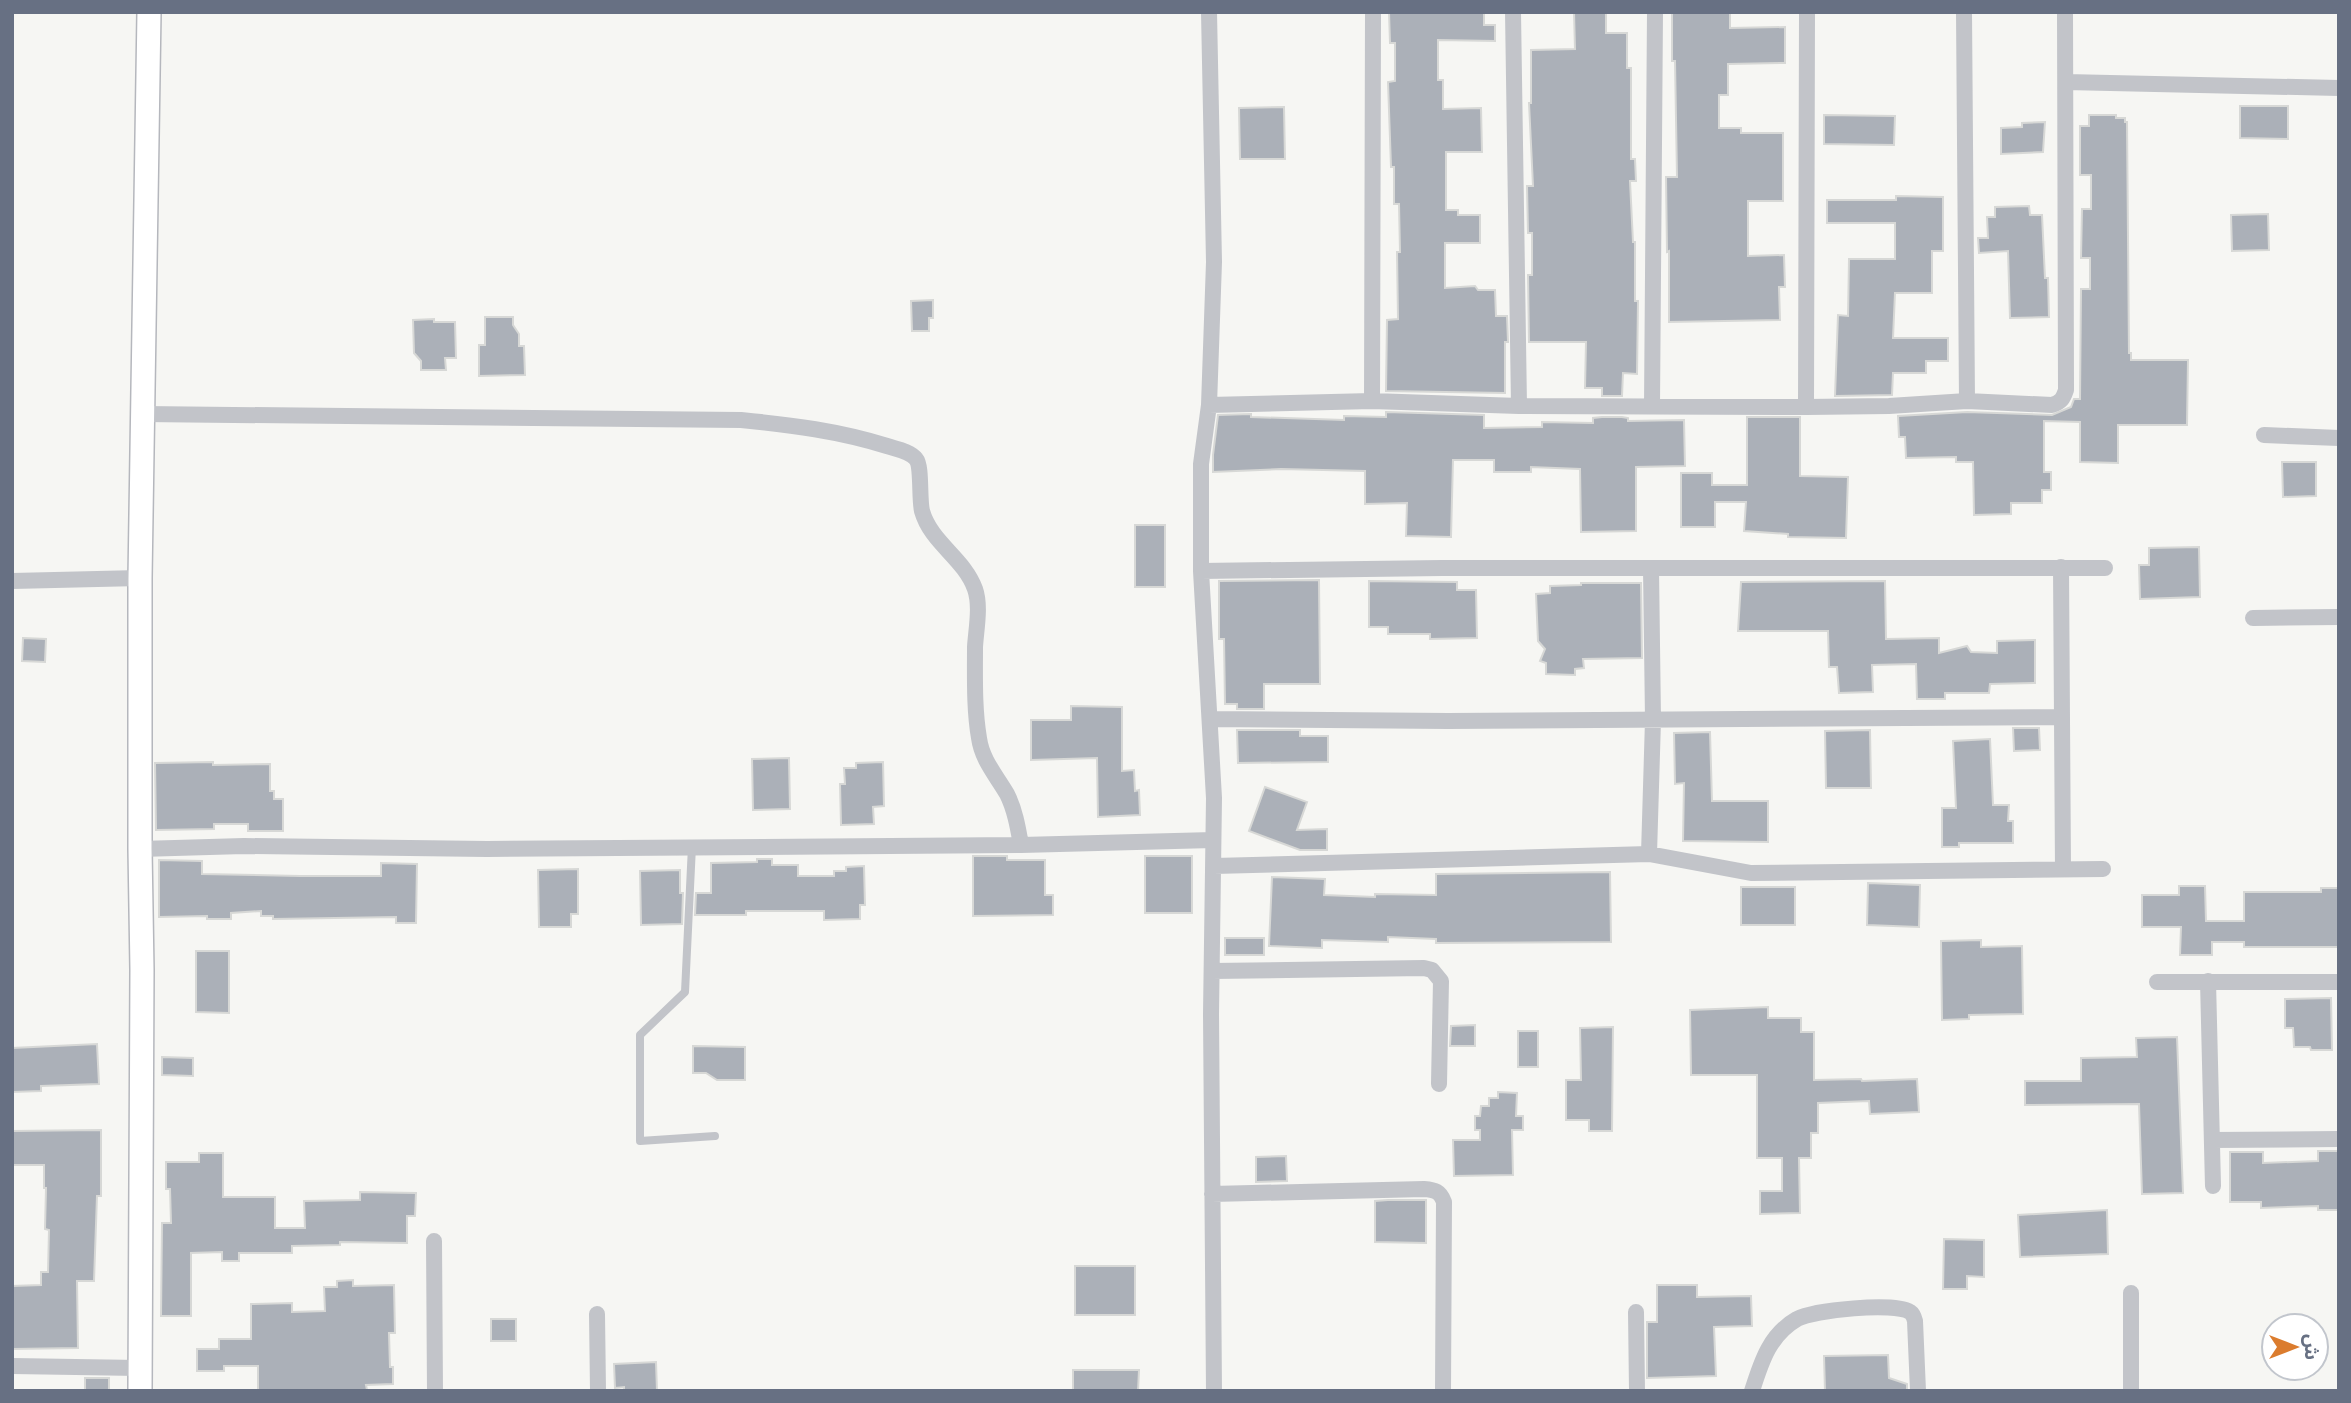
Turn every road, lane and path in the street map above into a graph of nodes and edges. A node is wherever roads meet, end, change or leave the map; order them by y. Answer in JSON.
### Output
{"nodes":[{"id":1,"x":149,"y":12,"type":"edge"},
{"id":2,"x":1209,"y":12,"type":"edge"},
{"id":3,"x":1373,"y":12,"type":"edge"},
{"id":4,"x":1513,"y":12,"type":"edge"},
{"id":5,"x":1655,"y":12,"type":"edge"},
{"id":6,"x":1807,"y":12,"type":"edge"},
{"id":7,"x":1964,"y":12,"type":"edge"},
{"id":8,"x":2065,"y":12,"type":"edge"},
{"id":9,"x":2066,"y":82,"type":"junction"},
{"id":10,"x":2339,"y":88,"type":"edge"},
{"id":11,"x":1372,"y":401,"type":"junction"},
{"id":12,"x":1966,"y":401,"type":"junction"},
{"id":13,"x":1209,"y":405,"type":"junction"},
{"id":14,"x":1652,"y":406,"type":"junction"},
{"id":15,"x":1519,"y":407,"type":"junction"},
{"id":16,"x":1806,"y":407,"type":"junction"},
{"id":17,"x":143,"y":414,"type":"junction"},
{"id":18,"x":2264,"y":435,"type":"dead end"},
{"id":19,"x":2339,"y":438,"type":"edge"},
{"id":20,"x":2061,"y":567,"type":"junction"},
{"id":21,"x":1651,"y":568,"type":"junction"},
{"id":22,"x":2105,"y":568,"type":"dead end"},
{"id":23,"x":1201,"y":571,"type":"junction"},
{"id":24,"x":140,"y":578,"type":"junction"},
{"id":25,"x":12,"y":581,"type":"edge"},
{"id":26,"x":2339,"y":617,"type":"edge"},
{"id":27,"x":2253,"y":618,"type":"dead end"},
{"id":28,"x":2060,"y":717,"type":"junction"},
{"id":29,"x":1210,"y":719,"type":"junction"},
{"id":30,"x":1653,"y":720,"type":"junction"},
{"id":31,"x":1213,"y":840,"type":"junction"},
{"id":32,"x":1021,"y":845,"type":"junction"},
{"id":33,"x":692,"y":846,"type":"junction"},
{"id":34,"x":140,"y":849,"type":"junction"},
{"id":35,"x":1649,"y":854,"type":"junction"},
{"id":36,"x":1214,"y":866,"type":"junction"},
{"id":37,"x":2063,"y":869,"type":"junction"},
{"id":38,"x":2103,"y":869,"type":"dead end"},
{"id":39,"x":1212,"y":971,"type":"junction"},
{"id":40,"x":2208,"y":981,"type":"junction"},
{"id":41,"x":2157,"y":982,"type":"dead end"},
{"id":42,"x":2339,"y":982,"type":"edge"},
{"id":43,"x":1439,"y":1084,"type":"dead end"},
{"id":44,"x":715,"y":1136,"type":"dead end"},
{"id":45,"x":2339,"y":1139,"type":"edge"},
{"id":46,"x":2212,"y":1140,"type":"junction"},
{"id":47,"x":2213,"y":1186,"type":"dead end"},
{"id":48,"x":1212,"y":1194,"type":"junction"},
{"id":49,"x":434,"y":1241,"type":"dead end"},
{"id":50,"x":2131,"y":1293,"type":"dead end"},
{"id":51,"x":1636,"y":1311,"type":"dead end"},
{"id":52,"x":597,"y":1314,"type":"dead end"},
{"id":53,"x":12,"y":1366,"type":"edge"},
{"id":54,"x":139,"y":1379,"type":"edge"},
{"id":55,"x":435,"y":1391,"type":"edge"},
{"id":56,"x":598,"y":1391,"type":"edge"},
{"id":57,"x":1214,"y":1391,"type":"edge"},
{"id":58,"x":1443,"y":1391,"type":"edge"},
{"id":59,"x":1637,"y":1391,"type":"edge"},
{"id":60,"x":1752,"y":1391,"type":"edge"},
{"id":61,"x":1918,"y":1391,"type":"edge"},
{"id":62,"x":2131,"y":1391,"type":"edge"}],
"edges":[{"from":1,"to":17,"type":"main road"},
{"from":2,"to":13,"type":"street"},
{"from":3,"to":11,"type":"street"},
{"from":4,"to":15,"type":"street"},
{"from":5,"to":14,"type":"street"},
{"from":6,"to":16,"type":"street"},
{"from":7,"to":12,"type":"street"},
{"from":8,"to":9,"type":"street"},
{"from":9,"to":10,"type":"street"},
{"from":9,"to":12,"type":"street"},
{"from":11,"to":13,"type":"street"},
{"from":11,"to":15,"type":"street"},
{"from":12,"to":16,"type":"street"},
{"from":13,"to":23,"type":"street"},
{"from":14,"to":15,"type":"street"},
{"from":14,"to":16,"type":"street"},
{"from":17,"to":24,"type":"main road"},
{"from":17,"to":32,"type":"street"},
{"from":18,"to":19,"type":"street"},
{"from":20,"to":21,"type":"street"},
{"from":20,"to":22,"type":"street"},
{"from":20,"to":28,"type":"street"},
{"from":21,"to":23,"type":"street"},
{"from":21,"to":30,"type":"street"},
{"from":23,"to":29,"type":"street"},
{"from":24,"to":25,"type":"street"},
{"from":24,"to":34,"type":"main road"},
{"from":26,"to":27,"type":"street"},
{"from":28,"to":30,"type":"street"},
{"from":28,"to":37,"type":"street"},
{"from":29,"to":30,"type":"street"},
{"from":29,"to":31,"type":"street"},
{"from":30,"to":35,"type":"street"},
{"from":31,"to":32,"type":"street"},
{"from":31,"to":36,"type":"street"},
{"from":32,"to":33,"type":"street"},
{"from":33,"to":34,"type":"street"},
{"from":33,"to":44,"type":"lane"},
{"from":34,"to":54,"type":"main road"},
{"from":35,"to":36,"type":"street"},
{"from":35,"to":37,"type":"street"},
{"from":36,"to":39,"type":"street"},
{"from":37,"to":38,"type":"street"},
{"from":39,"to":43,"type":"street"},
{"from":39,"to":48,"type":"street"},
{"from":40,"to":41,"type":"street"},
{"from":40,"to":42,"type":"street"},
{"from":40,"to":46,"type":"street"},
{"from":45,"to":46,"type":"street"},
{"from":46,"to":47,"type":"street"},
{"from":48,"to":57,"type":"street"},
{"from":48,"to":58,"type":"street"},
{"from":49,"to":55,"type":"street"},
{"from":50,"to":62,"type":"street"},
{"from":51,"to":59,"type":"street"},
{"from":52,"to":56,"type":"street"},
{"from":53,"to":54,"type":"street"},
{"from":60,"to":61,"type":"street"}]}
